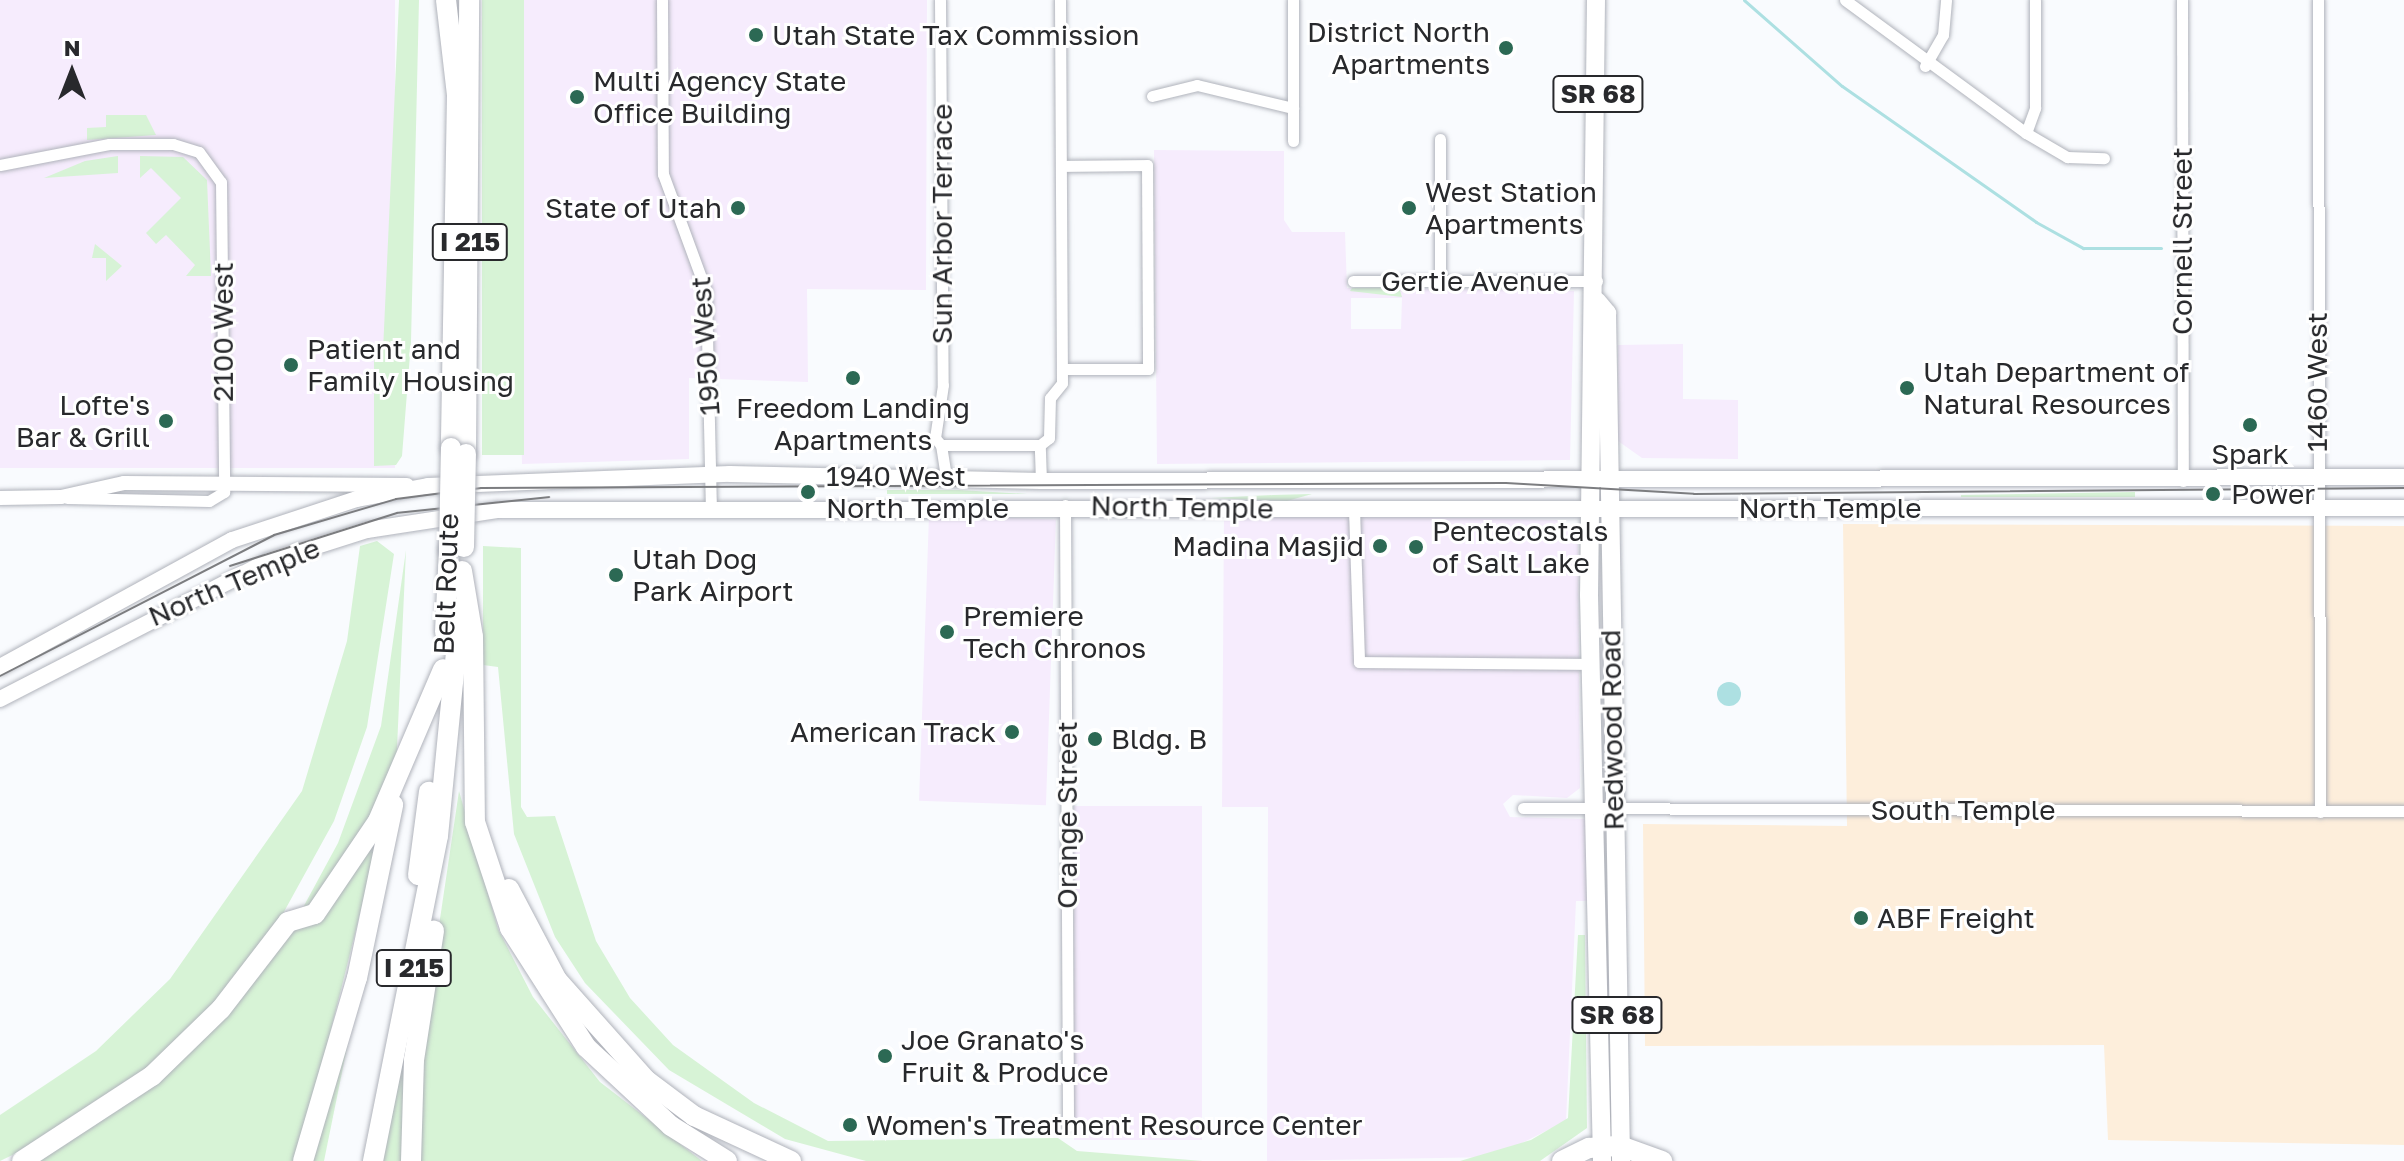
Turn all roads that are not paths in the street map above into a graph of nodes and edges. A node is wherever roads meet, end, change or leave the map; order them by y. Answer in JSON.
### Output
{"nodes":[{"id":1,"x":446,"y":0,"type":"edge"},
{"id":2,"x":469,"y":0,"type":"edge"},
{"id":3,"x":662,"y":0,"type":"edge"},
{"id":4,"x":940,"y":0,"type":"edge"},
{"id":5,"x":1060,"y":0,"type":"edge"},
{"id":6,"x":1293,"y":0,"type":"edge"},
{"id":7,"x":1596,"y":0,"type":"edge"},
{"id":8,"x":1845,"y":0,"type":"edge"},
{"id":9,"x":1946,"y":0,"type":"edge"},
{"id":10,"x":2035,"y":0,"type":"edge"},
{"id":11,"x":2182,"y":0,"type":"edge"},
{"id":12,"x":2318,"y":0,"type":"edge"},
{"id":13,"x":1925,"y":66,"type":"junction"},
{"id":14,"x":1152,"y":96,"type":"dead end"},
{"id":15,"x":1293,"y":108,"type":"junction"},
{"id":16,"x":2026,"y":133,"type":"junction"},
{"id":17,"x":1440,"y":139,"type":"dead end"},
{"id":18,"x":1293,"y":141,"type":"dead end"},
{"id":19,"x":2104,"y":158,"type":"dead end"},
{"id":20,"x":0,"y":165,"type":"edge"},
{"id":21,"x":1061,"y":166,"type":"junction"},
{"id":22,"x":1353,"y":281,"type":"dead end"},
{"id":23,"x":1440,"y":281,"type":"junction"},
{"id":24,"x":1597,"y":281,"type":"junction"},
{"id":25,"x":1062,"y":369,"type":"junction"},
{"id":26,"x":941,"y":445,"type":"junction"},
{"id":27,"x":1040,"y":445,"type":"junction"},
{"id":28,"x":458,"y":451,"type":"junction"},
{"id":29,"x":711,"y":475,"type":"junction"},
{"id":30,"x":946,"y":477,"type":"junction"},
{"id":31,"x":1599,"y":477,"type":"junction"},
{"id":32,"x":2317,"y":477,"type":"junction"},
{"id":33,"x":2404,"y":477,"type":"edge"},
{"id":34,"x":1041,"y":481,"type":"junction"},
{"id":35,"x":2183,"y":481,"type":"junction"},
{"id":36,"x":223,"y":483,"type":"junction"},
{"id":37,"x":428,"y":486,"type":"junction"},
{"id":38,"x":0,"y":498,"type":"edge"},
{"id":39,"x":1065,"y":505,"type":"junction"},
{"id":40,"x":1589,"y":508,"type":"junction"},
{"id":41,"x":1609,"y":508,"type":"junction"},
{"id":42,"x":2404,"y":508,"type":"edge"},
{"id":43,"x":711,"y":509,"type":"junction"},
{"id":44,"x":1354,"y":509,"type":"junction"},
{"id":45,"x":2316,"y":511,"type":"junction"},
{"id":46,"x":456,"y":548,"type":"junction"},
{"id":47,"x":462,"y":571,"type":"junction"},
{"id":48,"x":473,"y":637,"type":"junction"},
{"id":49,"x":1591,"y":664,"type":"junction"},
{"id":50,"x":0,"y":667,"type":"edge"},
{"id":51,"x":443,"y":669,"type":"junction"},
{"id":52,"x":1,"y":697,"type":"edge"},
{"id":53,"x":401,"y":766,"type":"junction"},
{"id":54,"x":444,"y":774,"type":"junction"},
{"id":55,"x":1523,"y":808,"type":"dead end"},
{"id":56,"x":1604,"y":810,"type":"junction"},
{"id":57,"x":2404,"y":811,"type":"edge"},
{"id":58,"x":2320,"y":812,"type":"junction"},
{"id":59,"x":1068,"y":1126,"type":"dead end"},
{"id":60,"x":1611,"y":1154,"type":"edge"},
{"id":61,"x":22,"y":1161,"type":"edge"},
{"id":62,"x":303,"y":1161,"type":"edge"},
{"id":63,"x":360,"y":1161,"type":"edge"},
{"id":64,"x":373,"y":1161,"type":"edge"},
{"id":65,"x":411,"y":1161,"type":"edge"},
{"id":66,"x":727,"y":1161,"type":"edge"},
{"id":67,"x":791,"y":1161,"type":"edge"},
{"id":68,"x":1562,"y":1161,"type":"edge"},
{"id":69,"x":1662,"y":1161,"type":"edge"}],
"edges":[{"from":1,"to":28,"type":"highway","name":"Belt Route","number":"I 215"},
{"from":2,"to":28,"type":"highway","name":"Belt Route","number":"I 215"},
{"from":3,"to":29,"type":"street","name":"1950 West"},
{"from":4,"to":26,"type":"street","name":"Sun Arbor Terrace"},
{"from":5,"to":21,"type":"street"},
{"from":6,"to":15,"type":"street"},
{"from":7,"to":24,"type":"main road","name":"Redwood Road","number":"SR 68"},
{"from":8,"to":13,"type":"street"},
{"from":9,"to":13,"type":"street"},
{"from":10,"to":16,"type":"street"},
{"from":11,"to":35,"type":"street","name":"Cornell Street"},
{"from":12,"to":32,"type":"street","name":"1460 West"},
{"from":13,"to":16,"type":"street"},
{"from":14,"to":15,"type":"street"},
{"from":15,"to":18,"type":"street"},
{"from":16,"to":19,"type":"street"},
{"from":17,"to":23,"type":"street"},
{"from":20,"to":36,"type":"street","name":"2100 West"},
{"from":21,"to":25,"type":"street"},
{"from":21,"to":25,"type":"street"},
{"from":22,"to":23,"type":"street","name":"Gertie Avenue"},
{"from":23,"to":24,"type":"street","name":"Gertie Avenue"},
{"from":24,"to":31,"type":"main road","name":"Redwood Road","number":"SR 68"},
{"from":25,"to":27,"type":"street"},
{"from":26,"to":27,"type":"street"},
{"from":26,"to":30,"type":"street","name":"Sun Arbor Terrace"},
{"from":27,"to":34,"type":"street"},
{"from":28,"to":46,"type":"highway","name":"Belt Route","number":"I 215","bridge":true},
{"from":29,"to":30,"type":"main road","name":"North Temple"},
{"from":29,"to":37,"type":"main road","name":"North Temple"},
{"from":29,"to":43,"type":"street","name":"1950 West"},
{"from":30,"to":34,"type":"main road","name":"North Temple"},
{"from":31,"to":34,"type":"main road","name":"North Temple"},
{"from":31,"to":35,"type":"main road","name":"North Temple"},
{"from":31,"to":40,"type":"main road","name":"Redwood Road","number":"SR 68"},
{"from":31,"to":41,"type":"main road","name":"Redwood Road","number":"SR 68"},
{"from":32,"to":33,"type":"main road","name":"North Temple"},
{"from":32,"to":35,"type":"main road","name":"North Temple"},
{"from":32,"to":45,"type":"street","name":"1460 West"},
{"from":36,"to":37,"type":"street","name":"North Temple"},
{"from":36,"to":38,"type":"street","name":"North Temple"},
{"from":37,"to":50,"type":"main road","name":"North Temple"},
{"from":39,"to":43,"type":"main road","name":"North Temple"},
{"from":39,"to":44,"type":"main road","name":"North Temple"},
{"from":39,"to":59,"type":"street","name":"Orange Street"},
{"from":40,"to":41,"type":"main road","name":"North Temple"},
{"from":40,"to":44,"type":"main road","name":"North Temple"},
{"from":40,"to":49,"type":"main road","name":"Redwood Road","number":"SR 68"},
{"from":41,"to":45,"type":"main road","name":"North Temple"},
{"from":41,"to":56,"type":"main road","name":"Redwood Road","number":"SR 68"},
{"from":42,"to":45,"type":"main road","name":"North Temple"},
{"from":43,"to":52,"type":"main road","name":"North Temple"},
{"from":44,"to":49,"type":"street"},
{"from":45,"to":58,"type":"street","name":"1460 West"},
{"from":46,"to":47,"type":"highway","name":"Belt Route","number":"I 215"},
{"from":46,"to":51,"type":"highway","name":"Belt Route","number":"I 215"},
{"from":47,"to":48,"type":"highway"},
{"from":47,"to":54,"type":"highway","name":"Belt Route","number":"I 215"},
{"from":48,"to":66,"type":"highway"},
{"from":48,"to":67,"type":"highway"},
{"from":49,"to":56,"type":"main road","name":"Redwood Road","number":"SR 68"},
{"from":51,"to":53,"type":"highway"},
{"from":51,"to":63,"type":"highway","name":"Belt Route","number":"I 215"},
{"from":53,"to":61,"type":"highway"},
{"from":53,"to":62,"type":"highway"},
{"from":54,"to":64,"type":"highway","name":"Belt Route","number":"I 215"},
{"from":54,"to":65,"type":"highway"},
{"from":55,"to":56,"type":"street","name":"South Temple"},
{"from":56,"to":58,"type":"street","name":"South Temple"},
{"from":56,"to":60,"type":"main road","name":"Redwood Road","number":"SR 68"},
{"from":57,"to":58,"type":"street","name":"South Temple"},
{"from":60,"to":68,"type":"highway"},
{"from":60,"to":69,"type":"highway"}]}
